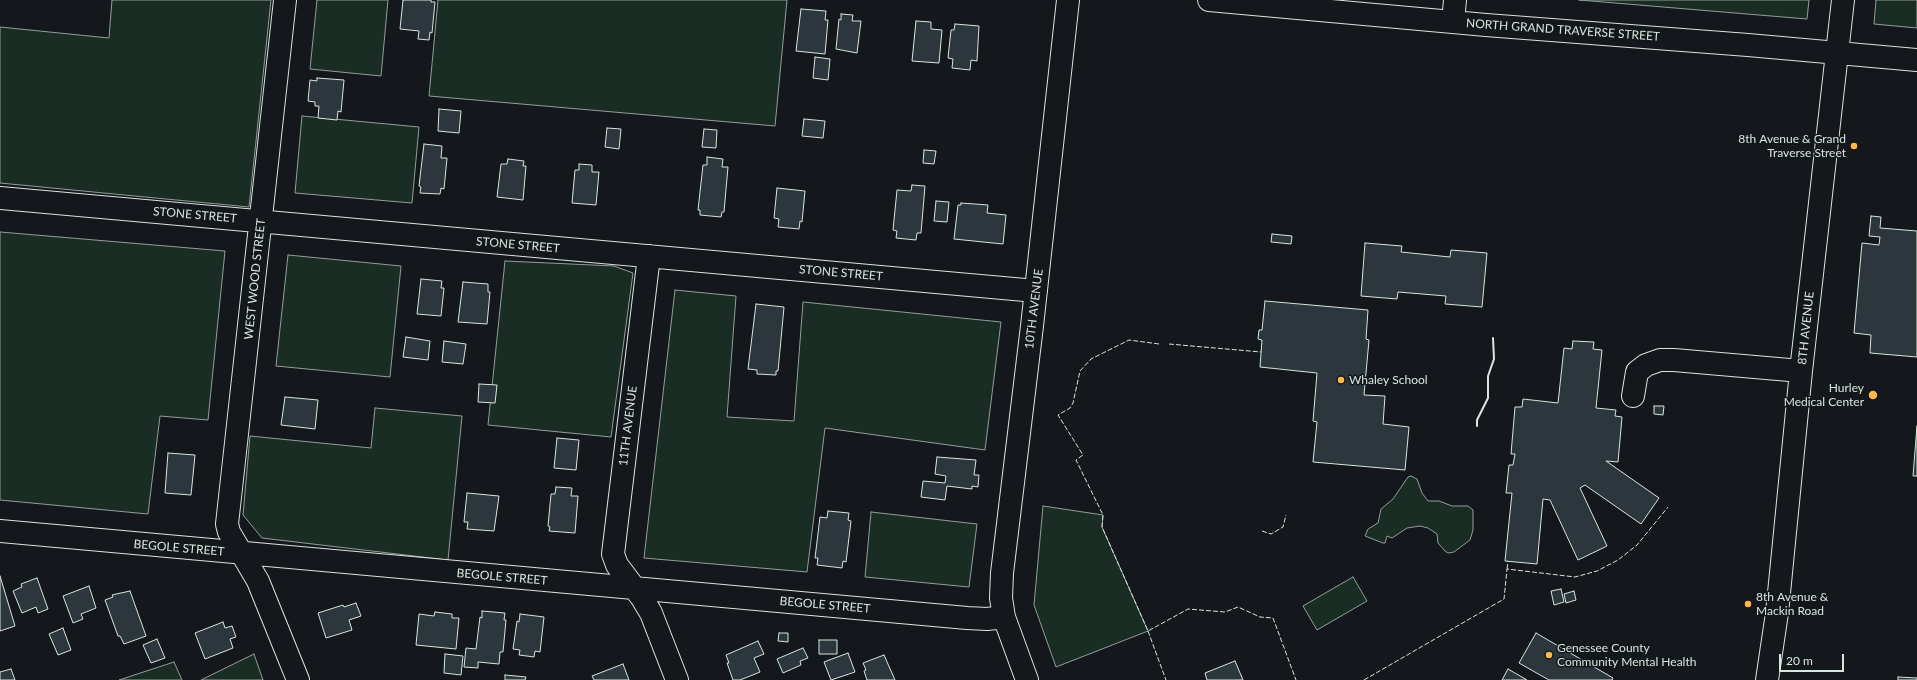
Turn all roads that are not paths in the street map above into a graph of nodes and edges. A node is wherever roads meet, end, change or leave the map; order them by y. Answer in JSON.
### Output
{"nodes":[{"id":1,"x":285,"y":0,"type":"edge"},
{"id":2,"x":1068,"y":0,"type":"edge"},
{"id":3,"x":1209,"y":0,"type":"edge"},
{"id":4,"x":1455,"y":0,"type":"edge"},
{"id":5,"x":1843,"y":0,"type":"edge"},
{"id":6,"x":1453,"y":22,"type":"junction"},
{"id":7,"x":1837,"y":52,"type":"junction"},
{"id":8,"x":1917,"y":60,"type":"edge"},
{"id":9,"x":0,"y":198,"type":"edge"},
{"id":10,"x":261,"y":221,"type":"junction"},
{"id":11,"x":649,"y":256,"type":"junction"},
{"id":12,"x":1036,"y":291,"type":"junction"},
{"id":13,"x":1801,"y":371,"type":"junction"},
{"id":14,"x":1633,"y":396,"type":"dead end"},
{"id":15,"x":0,"y":531,"type":"edge"},
{"id":16,"x":242,"y":553,"type":"junction"},
{"id":17,"x":635,"y":589,"type":"junction"},
{"id":18,"x":1004,"y":617,"type":"junction"},
{"id":19,"x":298,"y":680,"type":"edge"},
{"id":20,"x":678,"y":680,"type":"edge"},
{"id":21,"x":1027,"y":680,"type":"edge"},
{"id":22,"x":1767,"y":680,"type":"edge"}],
"edges":[{"from":1,"to":10,"type":"street","name":"WEST WOOD STREET"},
{"from":2,"to":12,"type":"street","name":"10TH AVENUE"},
{"from":3,"to":6,"type":"street","name":"NORTH GRAND TRAVERSE STREET"},
{"from":4,"to":6,"type":"street"},
{"from":5,"to":7,"type":"street","name":"8TH AVENUE"},
{"from":6,"to":7,"type":"street","name":"NORTH GRAND TRAVERSE STREET"},
{"from":7,"to":8,"type":"street","name":"NORTH GRAND TRAVERSE STREET"},
{"from":7,"to":13,"type":"street","name":"8TH AVENUE"},
{"from":9,"to":10,"type":"street","name":"STONE STREET"},
{"from":10,"to":11,"type":"street","name":"STONE STREET"},
{"from":10,"to":16,"type":"street","name":"WEST WOOD STREET"},
{"from":11,"to":12,"type":"street","name":"STONE STREET"},
{"from":11,"to":17,"type":"street","name":"11TH AVENUE"},
{"from":12,"to":18,"type":"street","name":"10TH AVENUE"},
{"from":13,"to":14,"type":"street"},
{"from":13,"to":22,"type":"street","name":"8TH AVENUE"},
{"from":15,"to":16,"type":"street","name":"BEGOLE STREET"},
{"from":16,"to":17,"type":"street","name":"BEGOLE STREET"},
{"from":16,"to":19,"type":"street","name":"WEST WOOD STREET"},
{"from":17,"to":18,"type":"street","name":"BEGOLE STREET"},
{"from":17,"to":20,"type":"street","name":"11TH AVENUE"},
{"from":18,"to":21,"type":"street","name":"10TH AVENUE"}]}
